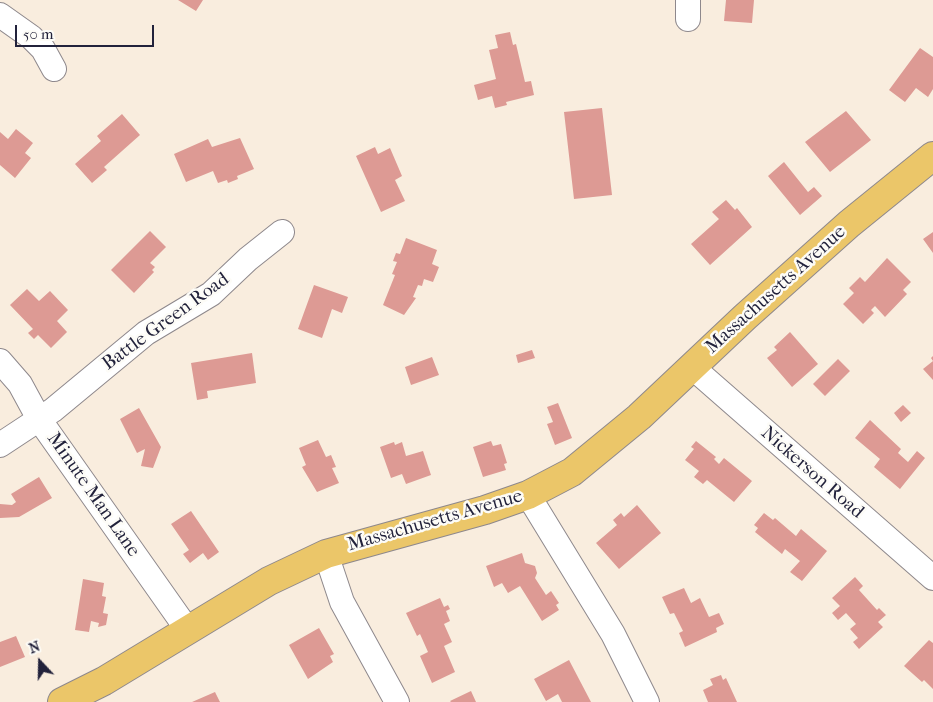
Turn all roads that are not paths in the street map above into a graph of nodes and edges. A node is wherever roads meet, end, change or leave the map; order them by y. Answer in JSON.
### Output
{"nodes":[{"id":1,"x":0,"y":15,"type":"edge"},
{"id":2,"x":54,"y":69,"type":"dead end"},
{"id":3,"x":933,"y":156,"type":"edge"},
{"id":4,"x":282,"y":232,"type":"dead end"},
{"id":5,"x":0,"y":361,"type":"edge"},
{"id":6,"x":692,"y":367,"type":"junction"},
{"id":7,"x":39,"y":420,"type":"junction"},
{"id":8,"x":0,"y":445,"type":"edge"},
{"id":9,"x":528,"y":495,"type":"junction"},
{"id":10,"x":326,"y":554,"type":"junction"},
{"id":11,"x":933,"y":578,"type":"edge"},
{"id":12,"x":187,"y":629,"type":"junction"},
{"id":13,"x":62,"y":702,"type":"edge"},
{"id":14,"x":397,"y":702,"type":"edge"},
{"id":15,"x":647,"y":702,"type":"edge"}],
"edges":[{"from":1,"to":2,"type":"street"},
{"from":3,"to":6,"type":"main road","name":"Massachusetts Avenue"},
{"from":4,"to":7,"type":"street","name":"Battle Green Road"},
{"from":5,"to":7,"type":"street","name":"Minute Man Lane"},
{"from":6,"to":9,"type":"main road","name":"Massachusetts Avenue"},
{"from":6,"to":11,"type":"street","name":"Nickerson Road"},
{"from":7,"to":8,"type":"street","name":"Battle Green Road"},
{"from":7,"to":12,"type":"street","name":"Minute Man Lane"},
{"from":9,"to":10,"type":"main road","name":"Massachusetts Avenue"},
{"from":9,"to":15,"type":"street"},
{"from":10,"to":12,"type":"main road","name":"Massachusetts Avenue"},
{"from":10,"to":14,"type":"street"},
{"from":12,"to":13,"type":"main road","name":"Massachusetts Avenue"}]}
